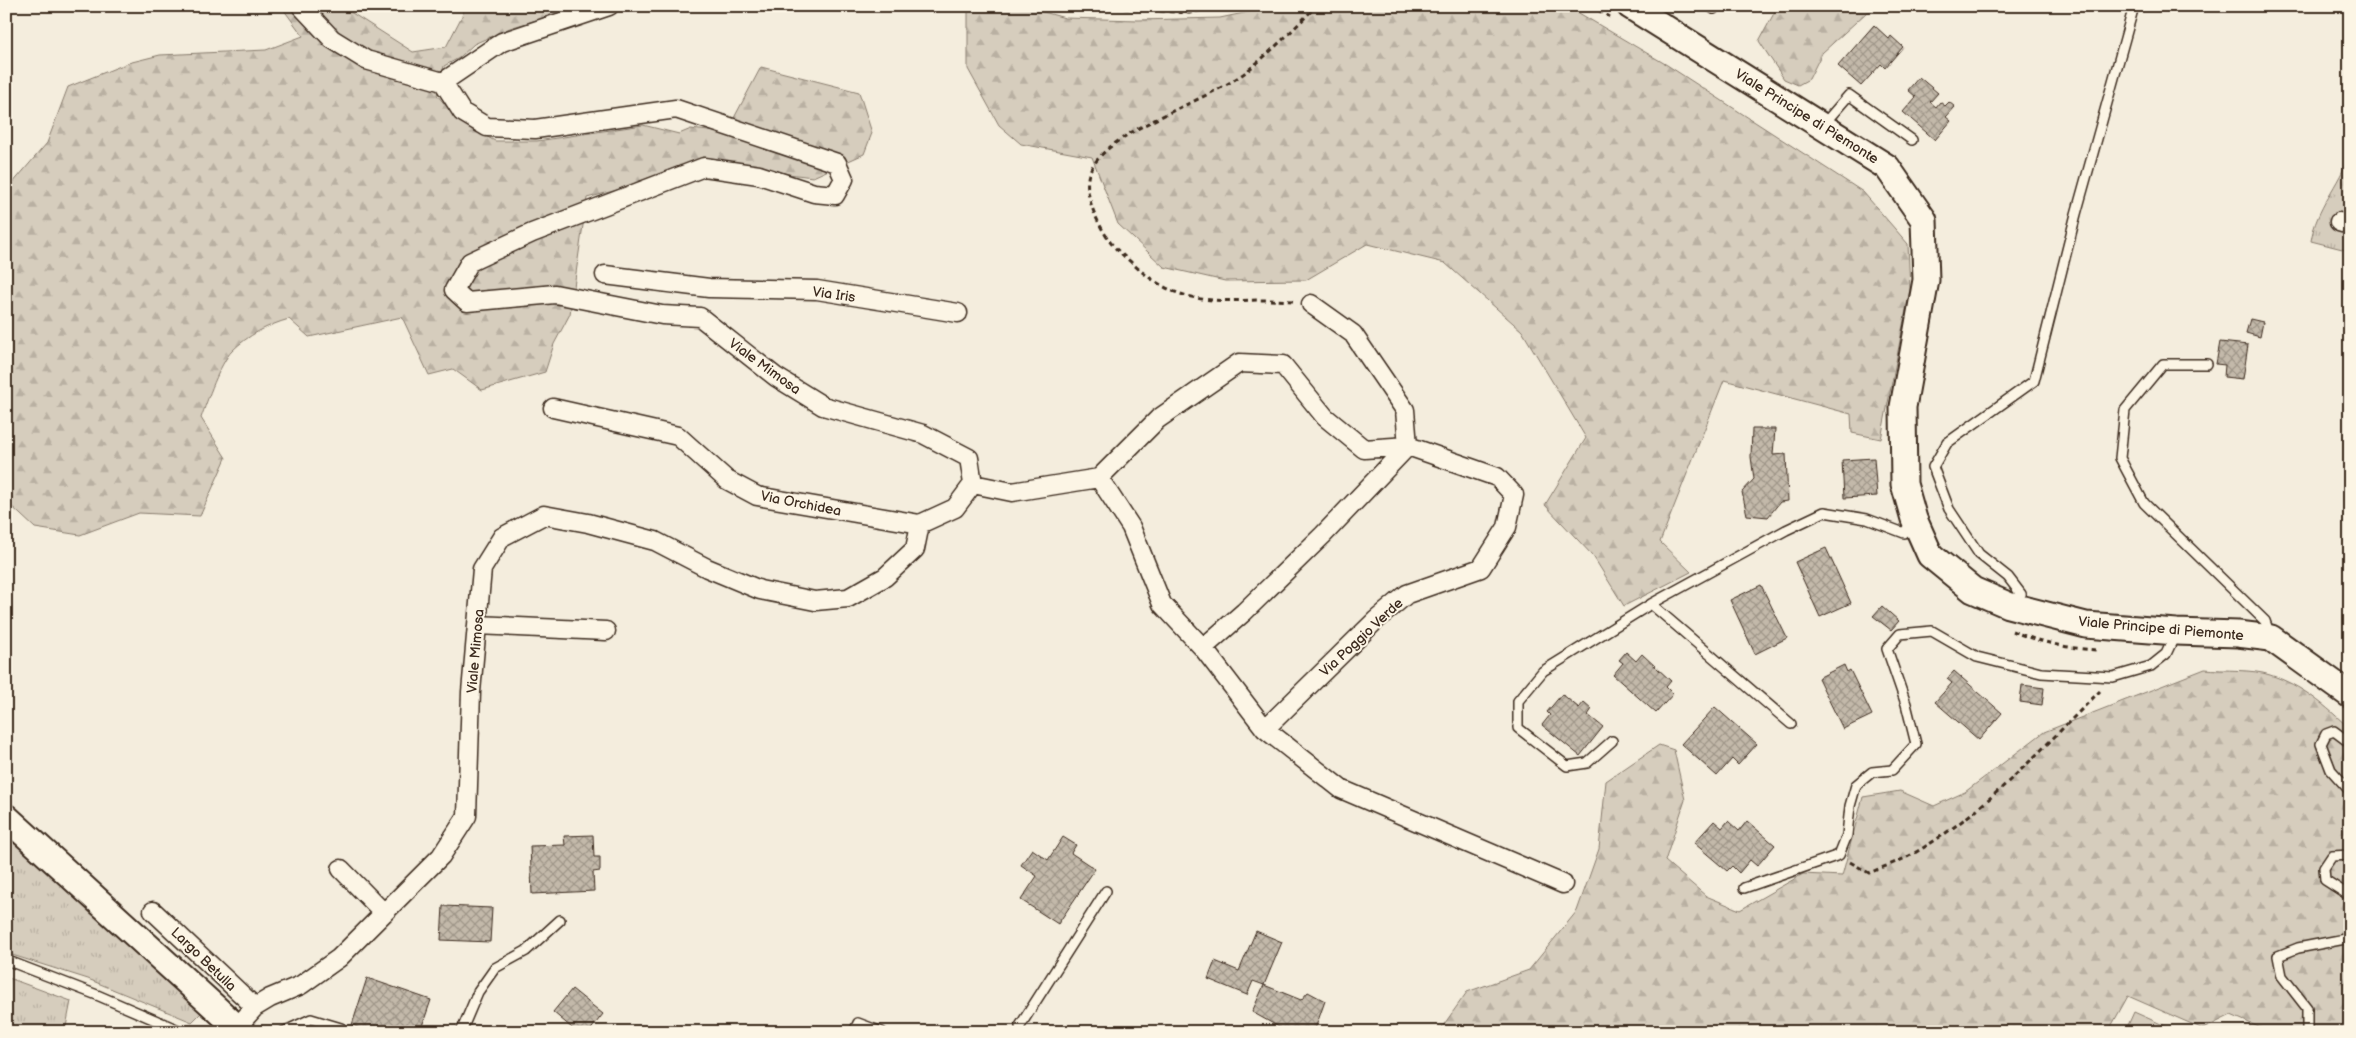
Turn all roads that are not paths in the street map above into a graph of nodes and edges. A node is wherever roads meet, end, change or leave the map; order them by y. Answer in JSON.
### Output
{"nodes":[{"id":1,"x":301,"y":6,"type":"edge"},
{"id":2,"x":609,"y":6,"type":"edge"},
{"id":3,"x":2134,"y":6,"type":"edge"},
{"id":4,"x":1623,"y":13,"type":"edge"},
{"id":5,"x":443,"y":82,"type":"junction"},
{"id":6,"x":1822,"y":126,"type":"junction"},
{"id":7,"x":1912,"y":140,"type":"dead end"},
{"id":8,"x":605,"y":275,"type":"dead end"},
{"id":9,"x":709,"y":288,"type":"junction"},
{"id":10,"x":1311,"y":304,"type":"road end"},
{"id":11,"x":958,"y":313,"type":"dead end"},
{"id":12,"x":700,"y":317,"type":"junction"},
{"id":13,"x":2207,"y":364,"type":"dead end"},
{"id":14,"x":553,"y":408,"type":"dead end"},
{"id":15,"x":1408,"y":446,"type":"junction"},
{"id":16,"x":1099,"y":478,"type":"junction"},
{"id":17,"x":973,"y":484,"type":"junction"},
{"id":18,"x":1914,"y":520,"type":"junction"},
{"id":19,"x":920,"y":524,"type":"junction"},
{"id":20,"x":1651,"y":604,"type":"junction"},
{"id":21,"x":2008,"y":617,"type":"junction"},
{"id":22,"x":477,"y":625,"type":"junction"},
{"id":23,"x":606,"y":630,"type":"dead end"},
{"id":24,"x":2176,"y":632,"type":"junction"},
{"id":25,"x":2271,"y":638,"type":"junction"},
{"id":26,"x":1203,"y":648,"type":"junction"},
{"id":27,"x":2350,"y":695,"type":"edge"},
{"id":28,"x":1791,"y":724,"type":"dead end"},
{"id":29,"x":1266,"y":729,"type":"junction"},
{"id":30,"x":1612,"y":741,"type":"dead end"},
{"id":31,"x":2350,"y":743,"type":"edge"},
{"id":32,"x":2350,"y":791,"type":"edge"},
{"id":33,"x":6,"y":817,"type":"edge"},
{"id":34,"x":2350,"y":855,"type":"edge"},
{"id":35,"x":341,"y":870,"type":"dead end"},
{"id":36,"x":1563,"y":884,"type":"dead end"},
{"id":37,"x":1744,"y":888,"type":"dead end"},
{"id":38,"x":1106,"y":891,"type":"dead end"},
{"id":39,"x":2350,"y":896,"type":"edge"},
{"id":40,"x":153,"y":911,"type":"dead end"},
{"id":41,"x":384,"y":913,"type":"junction"},
{"id":42,"x":560,"y":920,"type":"dead end"},
{"id":43,"x":2350,"y":938,"type":"edge"},
{"id":44,"x":6,"y":960,"type":"edge"},
{"id":45,"x":255,"y":1007,"type":"junction"},
{"id":46,"x":341,"y":1028,"type":"dead end"},
{"id":47,"x":236,"y":1030,"type":"edge"},
{"id":48,"x":182,"y":1032,"type":"edge"},
{"id":49,"x":283,"y":1032,"type":"edge"},
{"id":50,"x":461,"y":1032,"type":"edge"},
{"id":51,"x":854,"y":1032,"type":"edge"},
{"id":52,"x":882,"y":1032,"type":"edge"},
{"id":53,"x":1021,"y":1032,"type":"edge"},
{"id":54,"x":2307,"y":1032,"type":"edge"}],
"edges":[{"from":1,"to":5,"type":"street"},
{"from":2,"to":5,"type":"street"},
{"from":3,"to":21,"type":"lane"},
{"from":4,"to":6,"type":"street","name":"Viale Principe di Piemonte"},
{"from":5,"to":12,"type":"street"},
{"from":6,"to":7,"type":"lane"},
{"from":6,"to":18,"type":"street","name":"Viale Principe di Piemonte"},
{"from":8,"to":9,"type":"street","name":"Via Iris"},
{"from":9,"to":11,"type":"street","name":"Via Iris"},
{"from":9,"to":12,"type":"street"},
{"from":10,"to":15,"type":"street"},
{"from":12,"to":17,"type":"street","name":"Viale Mimosa"},
{"from":13,"to":25,"type":"lane"},
{"from":14,"to":19,"type":"street","name":"Via Orchidea"},
{"from":15,"to":16,"type":"street","name":"Via Poggio Verde"},
{"from":15,"to":26,"type":"street"},
{"from":15,"to":29,"type":"street","name":"Via Poggio Verde"},
{"from":16,"to":17,"type":"street"},
{"from":16,"to":26,"type":"street"},
{"from":17,"to":19,"type":"street"},
{"from":18,"to":20,"type":"lane"},
{"from":18,"to":21,"type":"street","name":"Viale Principe di Piemonte"},
{"from":19,"to":22,"type":"street","name":"Viale Mimosa"},
{"from":20,"to":28,"type":"lane"},
{"from":20,"to":30,"type":"lane"},
{"from":21,"to":24,"type":"street","name":"Viale Principe di Piemonte"},
{"from":22,"to":23,"type":"street"},
{"from":22,"to":41,"type":"street","name":"Viale Mimosa"},
{"from":24,"to":25,"type":"street","name":"Viale Principe di Piemonte"},
{"from":24,"to":37,"type":"lane"},
{"from":25,"to":27,"type":"street","name":"Viale Principe di Piemonte"},
{"from":26,"to":29,"type":"street"},
{"from":29,"to":36,"type":"street"},
{"from":31,"to":32,"type":"lane"},
{"from":33,"to":47,"type":"street"},
{"from":34,"to":39,"type":"lane"},
{"from":35,"to":41,"type":"street"},
{"from":38,"to":53,"type":"lane"},
{"from":40,"to":45,"type":"street","name":"Largo Betulla"},
{"from":41,"to":45,"type":"street","name":"Viale Mimosa"},
{"from":42,"to":50,"type":"lane"},
{"from":43,"to":54,"type":"lane"},
{"from":44,"to":48,"type":"lane"},
{"from":45,"to":47,"type":"street","name":"Viale Mimosa"},
{"from":46,"to":49,"type":"lane"},
{"from":51,"to":52,"type":"lane"}]}
